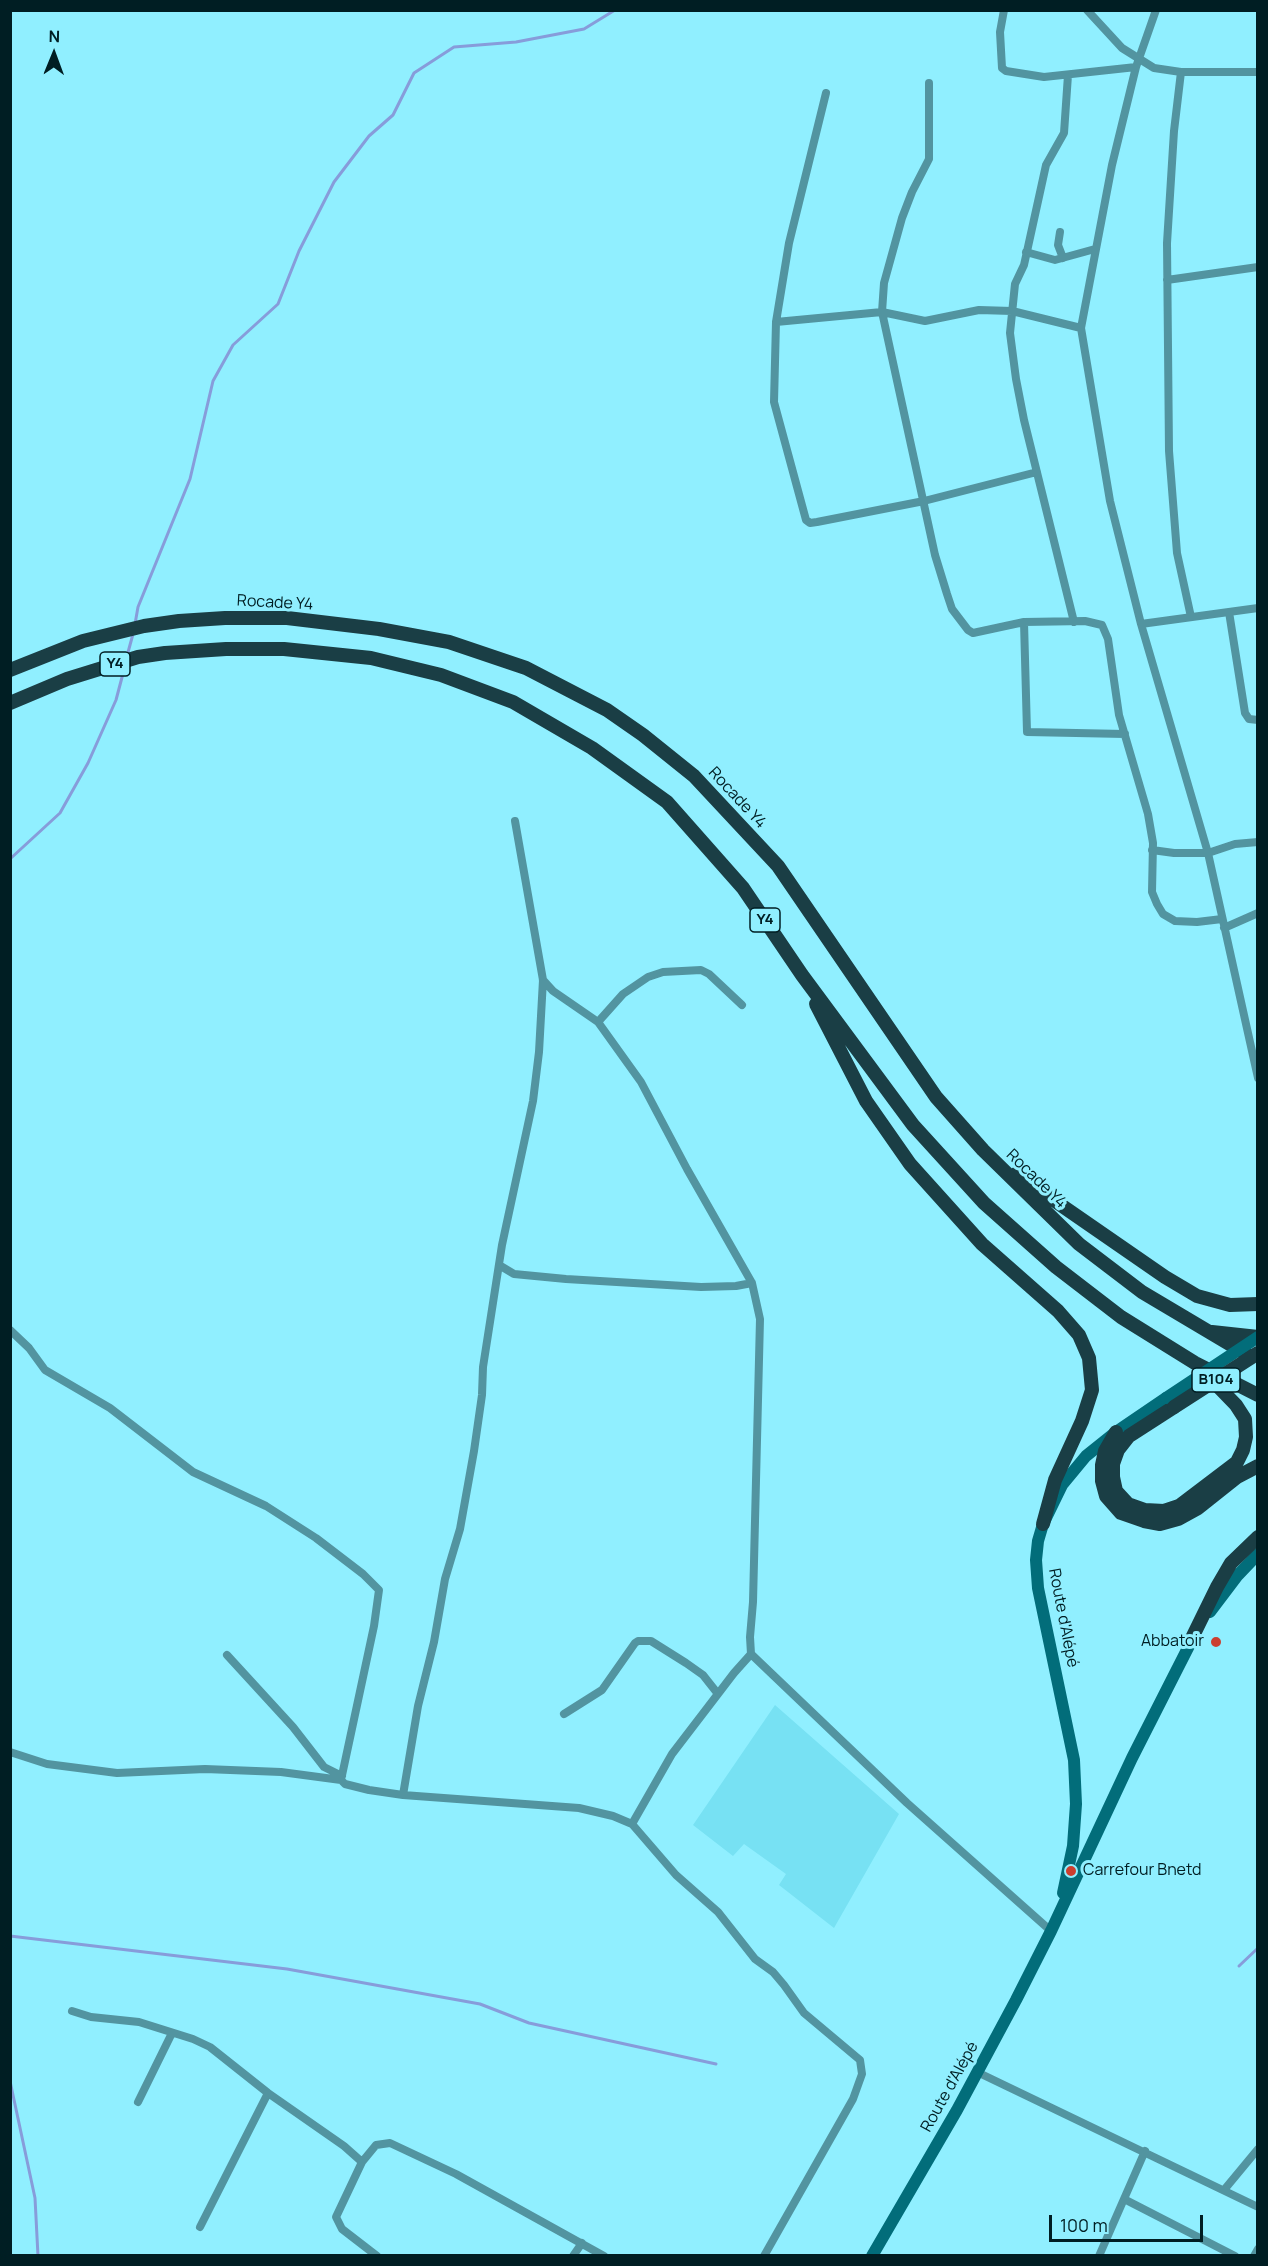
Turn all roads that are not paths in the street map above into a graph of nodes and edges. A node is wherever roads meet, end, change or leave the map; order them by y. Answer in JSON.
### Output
{"nodes":[{"id":1,"x":1004,"y":10,"type":"edge"},
{"id":2,"x":1086,"y":10,"type":"edge"},
{"id":3,"x":1156,"y":10,"type":"edge"},
{"id":4,"x":1137,"y":63,"type":"junction"},
{"id":5,"x":1181,"y":72,"type":"junction"},
{"id":6,"x":1257,"y":72,"type":"edge"},
{"id":7,"x":1068,"y":75,"type":"junction"},
{"id":8,"x":929,"y":82,"type":"dead end"},
{"id":9,"x":826,"y":93,"type":"dead end"},
{"id":10,"x":1060,"y":232,"type":"dead end"},
{"id":11,"x":1095,"y":249,"type":"junction"},
{"id":12,"x":1026,"y":252,"type":"junction"},
{"id":13,"x":1063,"y":258,"type":"junction"},
{"id":14,"x":1257,"y":267,"type":"edge"},
{"id":15,"x":1167,"y":280,"type":"junction"},
{"id":16,"x":1012,"y":311,"type":"junction"},
{"id":17,"x":882,"y":312,"type":"junction"},
{"id":18,"x":776,"y":322,"type":"junction"},
{"id":19,"x":1081,"y":328,"type":"junction"},
{"id":20,"x":1037,"y":472,"type":"junction"},
{"id":21,"x":924,"y":501,"type":"junction"},
{"id":22,"x":1257,"y":608,"type":"edge"},
{"id":23,"x":1229,"y":612,"type":"junction"},
{"id":24,"x":1191,"y":617,"type":"junction"},
{"id":25,"x":1024,"y":622,"type":"junction"},
{"id":26,"x":1074,"y":622,"type":"junction"},
{"id":27,"x":1141,"y":624,"type":"junction"},
{"id":28,"x":10,"y":670,"type":"edge"},
{"id":29,"x":10,"y":703,"type":"edge"},
{"id":30,"x":1257,"y":720,"type":"edge"},
{"id":31,"x":1125,"y":734,"type":"junction"},
{"id":32,"x":515,"y":821,"type":"dead end"},
{"id":33,"x":1257,"y":842,"type":"edge"},
{"id":34,"x":1152,"y":850,"type":"junction"},
{"id":35,"x":1208,"y":853,"type":"junction"},
{"id":36,"x":1257,"y":913,"type":"edge"},
{"id":37,"x":1223,"y":924,"type":"junction"},
{"id":38,"x":802,"y":975,"type":"junction"},
{"id":39,"x":543,"y":981,"type":"junction"},
{"id":40,"x":742,"y":1005,"type":"dead end"},
{"id":41,"x":598,"y":1022,"type":"junction"},
{"id":42,"x":1257,"y":1078,"type":"edge"},
{"id":43,"x":983,"y":1150,"type":"junction"},
{"id":44,"x":499,"y":1265,"type":"junction"},
{"id":45,"x":753,"y":1283,"type":"junction"},
{"id":46,"x":1257,"y":1304,"type":"edge"},
{"id":47,"x":10,"y":1330,"type":"edge"},
{"id":48,"x":1207,"y":1331,"type":"junction"},
{"id":49,"x":1257,"y":1337,"type":"edge"},
{"id":50,"x":1257,"y":1353,"type":"edge"},
{"id":51,"x":1257,"y":1360,"type":"edge"},
{"id":52,"x":1195,"y":1363,"type":"junction"},
{"id":53,"x":1257,"y":1395,"type":"edge"},
{"id":54,"x":1170,"y":1403,"type":"junction"},
{"id":55,"x":1116,"y":1432,"type":"junction"},
{"id":56,"x":1257,"y":1466,"type":"edge"},
{"id":57,"x":1043,"y":1524,"type":"junction"},
{"id":58,"x":1257,"y":1537,"type":"edge"},
{"id":59,"x":1257,"y":1554,"type":"edge"},
{"id":60,"x":1190,"y":1642,"type":"junction"},
{"id":61,"x":751,"y":1654,"type":"junction"},
{"id":62,"x":227,"y":1655,"type":"dead end"},
{"id":63,"x":718,"y":1694,"type":"junction"},
{"id":64,"x":564,"y":1714,"type":"dead end"},
{"id":65,"x":10,"y":1752,"type":"edge"},
{"id":66,"x":341,"y":1778,"type":"junction"},
{"id":67,"x":403,"y":1795,"type":"junction"},
{"id":68,"x":632,"y":1824,"type":"junction"},
{"id":69,"x":1051,"y":1931,"type":"junction"},
{"id":70,"x":72,"y":2011,"type":"dead end"},
{"id":71,"x":172,"y":2033,"type":"junction"},
{"id":72,"x":977,"y":2072,"type":"junction"},
{"id":73,"x":268,"y":2093,"type":"junction"},
{"id":74,"x":138,"y":2102,"type":"dead end"},
{"id":75,"x":1257,"y":2149,"type":"edge"},
{"id":76,"x":1145,"y":2151,"type":"junction"},
{"id":77,"x":362,"y":2162,"type":"junction"},
{"id":78,"x":1224,"y":2190,"type":"junction"},
{"id":79,"x":1124,"y":2199,"type":"junction"},
{"id":80,"x":1257,"y":2207,"type":"edge"},
{"id":81,"x":200,"y":2226,"type":"dead end"},
{"id":82,"x":582,"y":2242,"type":"junction"},
{"id":83,"x":1257,"y":2249,"type":"edge"},
{"id":84,"x":376,"y":2256,"type":"edge"},
{"id":85,"x":573,"y":2256,"type":"edge"},
{"id":86,"x":604,"y":2256,"type":"edge"},
{"id":87,"x":764,"y":2256,"type":"edge"},
{"id":88,"x":873,"y":2256,"type":"edge"},
{"id":89,"x":1099,"y":2256,"type":"edge"},
{"id":90,"x":1234,"y":2256,"type":"edge"},
{"id":91,"x":1254,"y":2256,"type":"edge"}],
"edges":[{"from":1,"to":7,"type":"street"},
{"from":2,"to":4,"type":"street"},
{"from":3,"to":4,"type":"street"},
{"from":4,"to":5,"type":"street"},
{"from":4,"to":7,"type":"street"},
{"from":4,"to":11,"type":"street"},
{"from":5,"to":6,"type":"street"},
{"from":5,"to":15,"type":"street"},
{"from":7,"to":12,"type":"street"},
{"from":8,"to":17,"type":"street"},
{"from":9,"to":18,"type":"street"},
{"from":10,"to":13,"type":"street"},
{"from":11,"to":13,"type":"street"},
{"from":11,"to":19,"type":"street"},
{"from":12,"to":13,"type":"street"},
{"from":12,"to":16,"type":"street"},
{"from":14,"to":15,"type":"street"},
{"from":15,"to":24,"type":"street"},
{"from":16,"to":17,"type":"street"},
{"from":16,"to":19,"type":"street"},
{"from":16,"to":20,"type":"street"},
{"from":17,"to":18,"type":"street"},
{"from":17,"to":21,"type":"street"},
{"from":18,"to":21,"type":"street"},
{"from":19,"to":27,"type":"street"},
{"from":20,"to":21,"type":"street"},
{"from":20,"to":26,"type":"street"},
{"from":21,"to":25,"type":"street"},
{"from":22,"to":23,"type":"street"},
{"from":23,"to":24,"type":"street"},
{"from":23,"to":30,"type":"street"},
{"from":24,"to":27,"type":"street"},
{"from":25,"to":26,"type":"street"},
{"from":25,"to":31,"type":"street"},
{"from":26,"to":31,"type":"street"},
{"from":27,"to":35,"type":"street"},
{"from":28,"to":43,"type":"highway","name":"Rocade Y4","number":"Y4"},
{"from":29,"to":38,"type":"highway","number":"Y4"},
{"from":31,"to":34,"type":"street"},
{"from":32,"to":39,"type":"street"},
{"from":33,"to":35,"type":"street"},
{"from":34,"to":35,"type":"street"},
{"from":34,"to":37,"type":"street"},
{"from":35,"to":37,"type":"street"},
{"from":36,"to":37,"type":"street"},
{"from":37,"to":42,"type":"street"},
{"from":38,"to":52,"type":"highway","number":"Y4"},
{"from":38,"to":57,"type":"highway"},
{"from":39,"to":41,"type":"street"},
{"from":39,"to":44,"type":"street"},
{"from":40,"to":41,"type":"street"},
{"from":41,"to":45,"type":"street"},
{"from":43,"to":46,"type":"highway"},
{"from":43,"to":48,"type":"highway","name":"Rocade Y4","number":"Y4"},
{"from":44,"to":45,"type":"street"},
{"from":44,"to":67,"type":"street"},
{"from":45,"to":61,"type":"street"},
{"from":47,"to":66,"type":"street"},
{"from":48,"to":49,"type":"highway"},
{"from":48,"to":51,"type":"highway","name":"Rocade Y4","number":"Y4"},
{"from":49,"to":54,"type":"main road","name":"Route d'Alépé","number":"B104","bridge":true},
{"from":50,"to":54,"type":"highway","number":"B104","bridge":true},
{"from":52,"to":53,"type":"highway","number":"Y4"},
{"from":52,"to":54,"type":"highway"},
{"from":54,"to":55,"type":"main road","name":"Route d'Alépé","number":"B104"},
{"from":55,"to":56,"type":"highway"},
{"from":55,"to":57,"type":"main road","name":"Route d'Alépé","number":"B104"},
{"from":57,"to":69,"type":"main road","name":"Route d'Alépé","number":"B104"},
{"from":58,"to":60,"type":"highway"},
{"from":59,"to":60,"type":"main road","name":"Route d'Alépé"},
{"from":60,"to":69,"type":"main road","name":"Route d'Alépé"},
{"from":61,"to":63,"type":"street"},
{"from":61,"to":69,"type":"street"},
{"from":62,"to":66,"type":"street"},
{"from":63,"to":64,"type":"street"},
{"from":63,"to":68,"type":"street"},
{"from":65,"to":66,"type":"street"},
{"from":66,"to":67,"type":"street"},
{"from":67,"to":68,"type":"street"},
{"from":68,"to":87,"type":"street"},
{"from":69,"to":72,"type":"main road","name":"Route d'Alépé","number":"B104"},
{"from":70,"to":71,"type":"street"},
{"from":71,"to":73,"type":"street"},
{"from":71,"to":74,"type":"street"},
{"from":72,"to":76,"type":"street"},
{"from":72,"to":88,"type":"main road","name":"Route d'Alépé","number":"B104"},
{"from":73,"to":77,"type":"street"},
{"from":73,"to":81,"type":"street"},
{"from":75,"to":78,"type":"street"},
{"from":76,"to":78,"type":"street"},
{"from":76,"to":79,"type":"street"},
{"from":77,"to":82,"type":"street"},
{"from":77,"to":84,"type":"street"},
{"from":78,"to":80,"type":"street"},
{"from":79,"to":89,"type":"street"},
{"from":79,"to":90,"type":"street"},
{"from":82,"to":85,"type":"street"},
{"from":82,"to":86,"type":"street"},
{"from":83,"to":91,"type":"street"}]}
